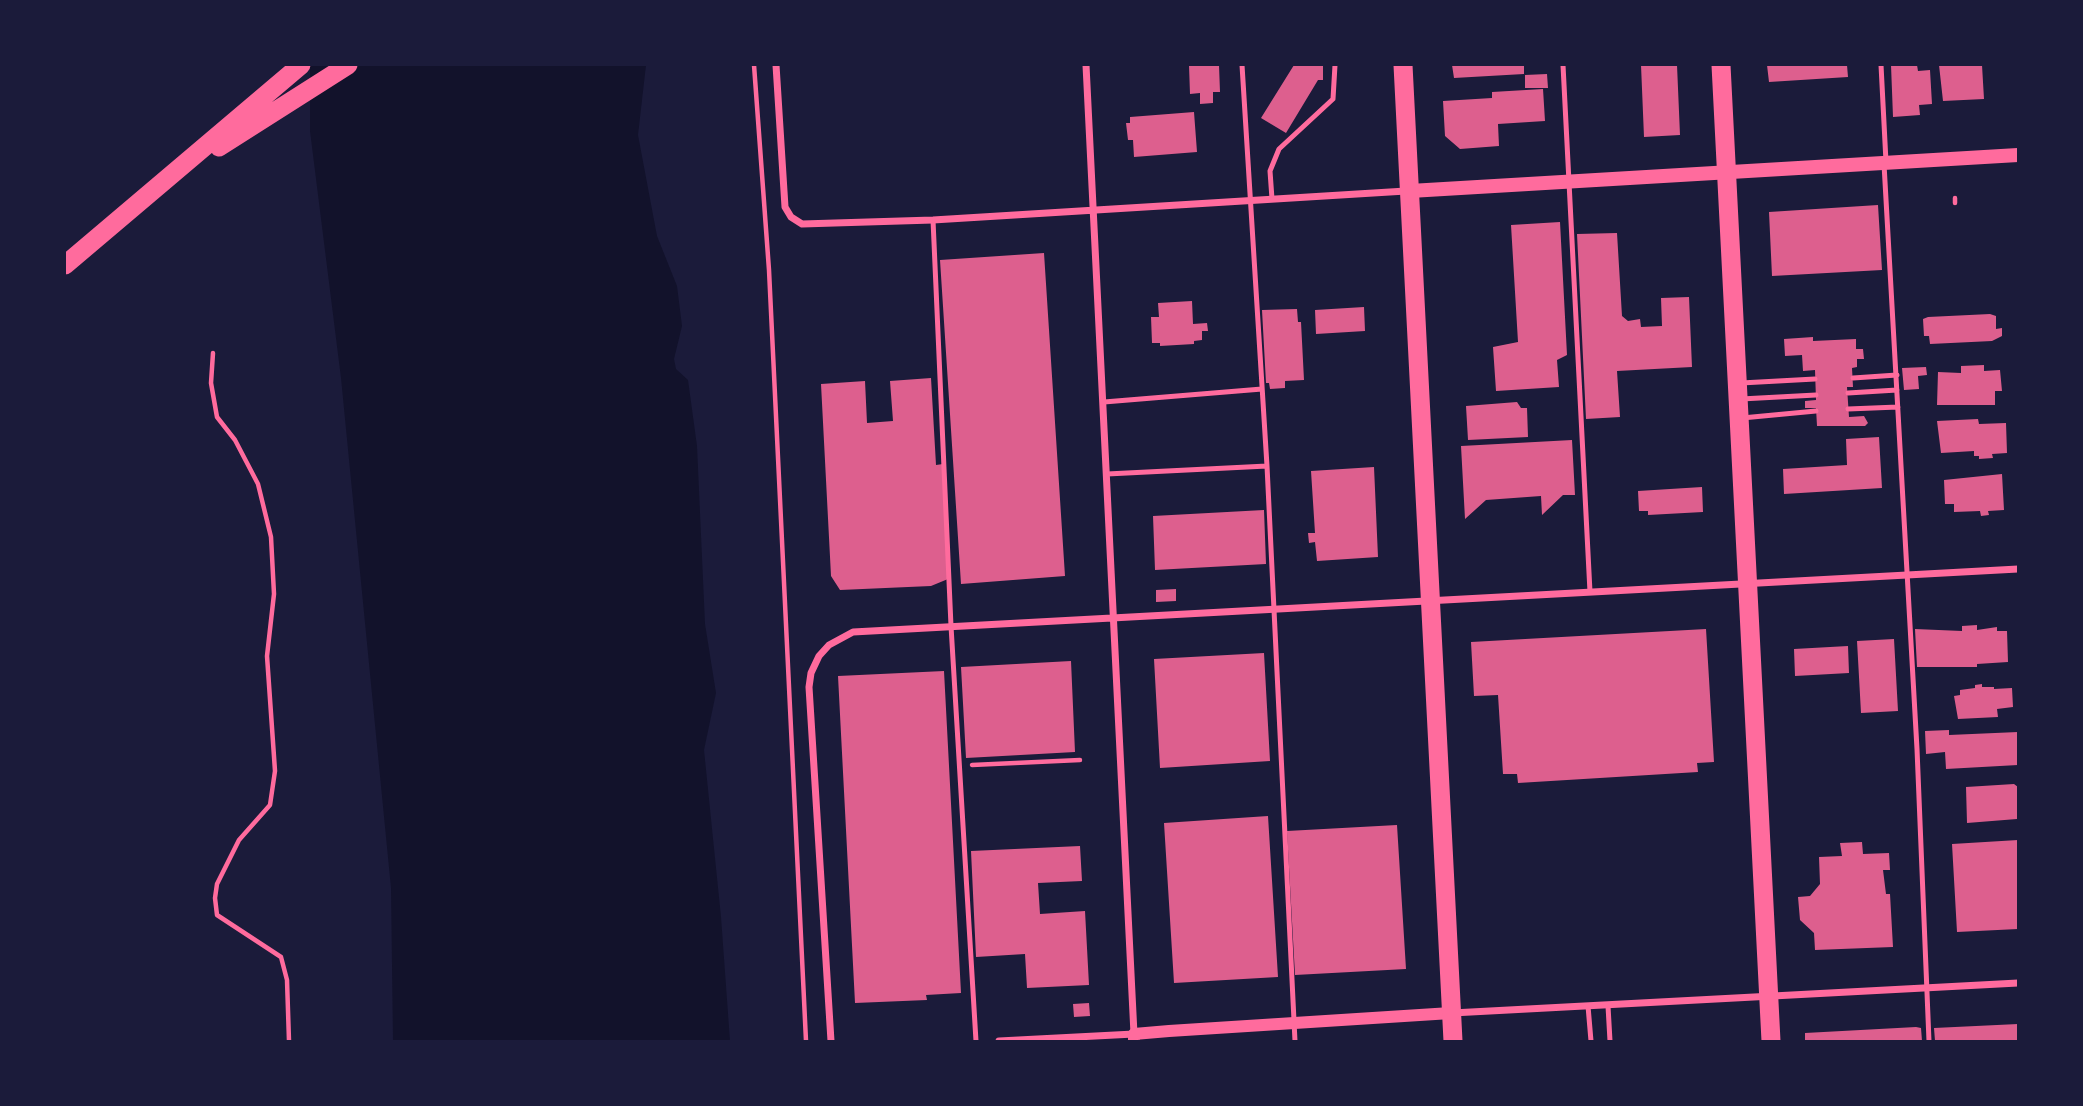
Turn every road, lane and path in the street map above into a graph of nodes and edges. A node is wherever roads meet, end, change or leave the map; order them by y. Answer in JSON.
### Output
{"nodes":[{"id":1,"x":301,"y":65,"type":"edge"},
{"id":2,"x":326,"y":65,"type":"edge"},
{"id":3,"x":348,"y":65,"type":"edge"},
{"id":4,"x":754,"y":65,"type":"edge"},
{"id":5,"x":776,"y":65,"type":"edge"},
{"id":6,"x":1086,"y":65,"type":"edge"},
{"id":7,"x":1242,"y":65,"type":"edge"},
{"id":8,"x":1335,"y":65,"type":"edge"},
{"id":9,"x":1403,"y":65,"type":"edge"},
{"id":10,"x":1563,"y":65,"type":"edge"},
{"id":11,"x":1721,"y":65,"type":"edge"},
{"id":12,"x":1881,"y":65,"type":"edge"},
{"id":13,"x":2018,"y":155,"type":"edge"},
{"id":14,"x":1885,"y":162,"type":"junction"},
{"id":15,"x":1727,"y":173,"type":"junction"},
{"id":16,"x":1569,"y":184,"type":"junction"},
{"id":17,"x":150,"y":191,"type":"junction"},
{"id":18,"x":1410,"y":191,"type":"junction"},
{"id":19,"x":1272,"y":199,"type":"junction"},
{"id":20,"x":1250,"y":200,"type":"junction"},
{"id":21,"x":1095,"y":211,"type":"junction"},
{"id":22,"x":933,"y":220,"type":"junction"},
{"id":23,"x":65,"y":265,"type":"edge"},
{"id":24,"x":212,"y":353,"type":"dead end"},
{"id":25,"x":1896,"y":375,"type":"junction"},
{"id":26,"x":1853,"y":378,"type":"dead end"},
{"id":27,"x":1815,"y":379,"type":"dead end"},
{"id":28,"x":1262,"y":389,"type":"junction"},
{"id":29,"x":1897,"y":390,"type":"junction"},
{"id":30,"x":1848,"y":393,"type":"dead end"},
{"id":31,"x":1816,"y":394,"type":"dead end"},
{"id":32,"x":1738,"y":400,"type":"junction"},
{"id":33,"x":1104,"y":402,"type":"junction"},
{"id":34,"x":1898,"y":407,"type":"junction"},
{"id":35,"x":1849,"y":409,"type":"dead end"},
{"id":36,"x":1816,"y":411,"type":"dead end"},
{"id":37,"x":1267,"y":466,"type":"junction"},
{"id":38,"x":1107,"y":474,"type":"junction"},
{"id":39,"x":2018,"y":569,"type":"edge"},
{"id":40,"x":1906,"y":574,"type":"junction"},
{"id":41,"x":1747,"y":582,"type":"junction"},
{"id":42,"x":1590,"y":592,"type":"junction"},
{"id":43,"x":1430,"y":602,"type":"junction"},
{"id":44,"x":1273,"y":610,"type":"junction"},
{"id":45,"x":1111,"y":618,"type":"junction"},
{"id":46,"x":951,"y":626,"type":"junction"},
{"id":47,"x":1080,"y":760,"type":"dead end"},
{"id":48,"x":960,"y":766,"type":"junction"},
{"id":49,"x":2018,"y":982,"type":"edge"},
{"id":50,"x":1926,"y":988,"type":"junction"},
{"id":51,"x":1769,"y":996,"type":"junction"},
{"id":52,"x":1588,"y":1006,"type":"junction"},
{"id":53,"x":1608,"y":1006,"type":"junction"},
{"id":54,"x":1451,"y":1013,"type":"junction"},
{"id":55,"x":1293,"y":1022,"type":"junction"},
{"id":56,"x":1134,"y":1038,"type":"edge"},
{"id":57,"x":289,"y":1041,"type":"edge"},
{"id":58,"x":806,"y":1041,"type":"edge"},
{"id":59,"x":831,"y":1041,"type":"edge"},
{"id":60,"x":976,"y":1041,"type":"edge"},
{"id":61,"x":999,"y":1041,"type":"edge"},
{"id":62,"x":1295,"y":1041,"type":"edge"},
{"id":63,"x":1453,"y":1041,"type":"edge"},
{"id":64,"x":1591,"y":1041,"type":"edge"},
{"id":65,"x":1610,"y":1041,"type":"edge"},
{"id":66,"x":1771,"y":1041,"type":"edge"},
{"id":67,"x":1929,"y":1041,"type":"edge"}],
"edges":[{"from":1,"to":17,"type":"highway"},
{"from":2,"to":17,"type":"highway"},
{"from":3,"to":17,"type":"highway"},
{"from":4,"to":58,"type":"path"},
{"from":5,"to":22,"type":"street"},
{"from":6,"to":21,"type":"street"},
{"from":7,"to":20,"type":"lane"},
{"from":8,"to":19,"type":"lane"},
{"from":9,"to":18,"type":"highway"},
{"from":10,"to":16,"type":"lane"},
{"from":11,"to":15,"type":"highway"},
{"from":12,"to":14,"type":"lane"},
{"from":13,"to":14,"type":"main road"},
{"from":14,"to":15,"type":"main road"},
{"from":14,"to":25,"type":"lane"},
{"from":15,"to":16,"type":"main road"},
{"from":15,"to":32,"type":"highway"},
{"from":16,"to":18,"type":"main road"},
{"from":16,"to":42,"type":"lane"},
{"from":17,"to":23,"type":"highway"},
{"from":18,"to":19,"type":"street"},
{"from":18,"to":43,"type":"highway"},
{"from":19,"to":20,"type":"street"},
{"from":20,"to":21,"type":"street"},
{"from":20,"to":28,"type":"lane"},
{"from":21,"to":22,"type":"street"},
{"from":21,"to":33,"type":"street"},
{"from":22,"to":46,"type":"lane"},
{"from":24,"to":57,"type":"path"},
{"from":25,"to":26,"type":"lane"},
{"from":25,"to":29,"type":"lane"},
{"from":27,"to":32,"type":"lane"},
{"from":28,"to":33,"type":"lane"},
{"from":28,"to":37,"type":"lane"},
{"from":29,"to":30,"type":"lane"},
{"from":29,"to":34,"type":"lane"},
{"from":31,"to":32,"type":"lane"},
{"from":32,"to":36,"type":"lane"},
{"from":32,"to":41,"type":"highway"},
{"from":33,"to":38,"type":"street"},
{"from":34,"to":35,"type":"lane"},
{"from":34,"to":40,"type":"lane"},
{"from":37,"to":38,"type":"lane"},
{"from":37,"to":44,"type":"lane"},
{"from":38,"to":45,"type":"street"},
{"from":39,"to":40,"type":"street"},
{"from":40,"to":41,"type":"street"},
{"from":40,"to":50,"type":"lane"},
{"from":41,"to":42,"type":"street"},
{"from":41,"to":51,"type":"highway"},
{"from":42,"to":43,"type":"street"},
{"from":43,"to":44,"type":"street"},
{"from":43,"to":54,"type":"highway"},
{"from":44,"to":45,"type":"street"},
{"from":44,"to":55,"type":"lane"},
{"from":45,"to":46,"type":"street"},
{"from":45,"to":56,"type":"street"},
{"from":46,"to":48,"type":"lane"},
{"from":46,"to":59,"type":"street"},
{"from":47,"to":48,"type":"path"},
{"from":48,"to":60,"type":"lane"},
{"from":49,"to":50,"type":"street"},
{"from":50,"to":51,"type":"street"},
{"from":50,"to":67,"type":"lane"},
{"from":51,"to":53,"type":"street"},
{"from":51,"to":66,"type":"highway"},
{"from":52,"to":53,"type":"street"},
{"from":52,"to":54,"type":"street"},
{"from":52,"to":64,"type":"lane"},
{"from":53,"to":65,"type":"lane"},
{"from":54,"to":55,"type":"street"},
{"from":54,"to":63,"type":"highway"},
{"from":55,"to":56,"type":"street"},
{"from":55,"to":62,"type":"lane"},
{"from":56,"to":61,"type":"street"}]}
